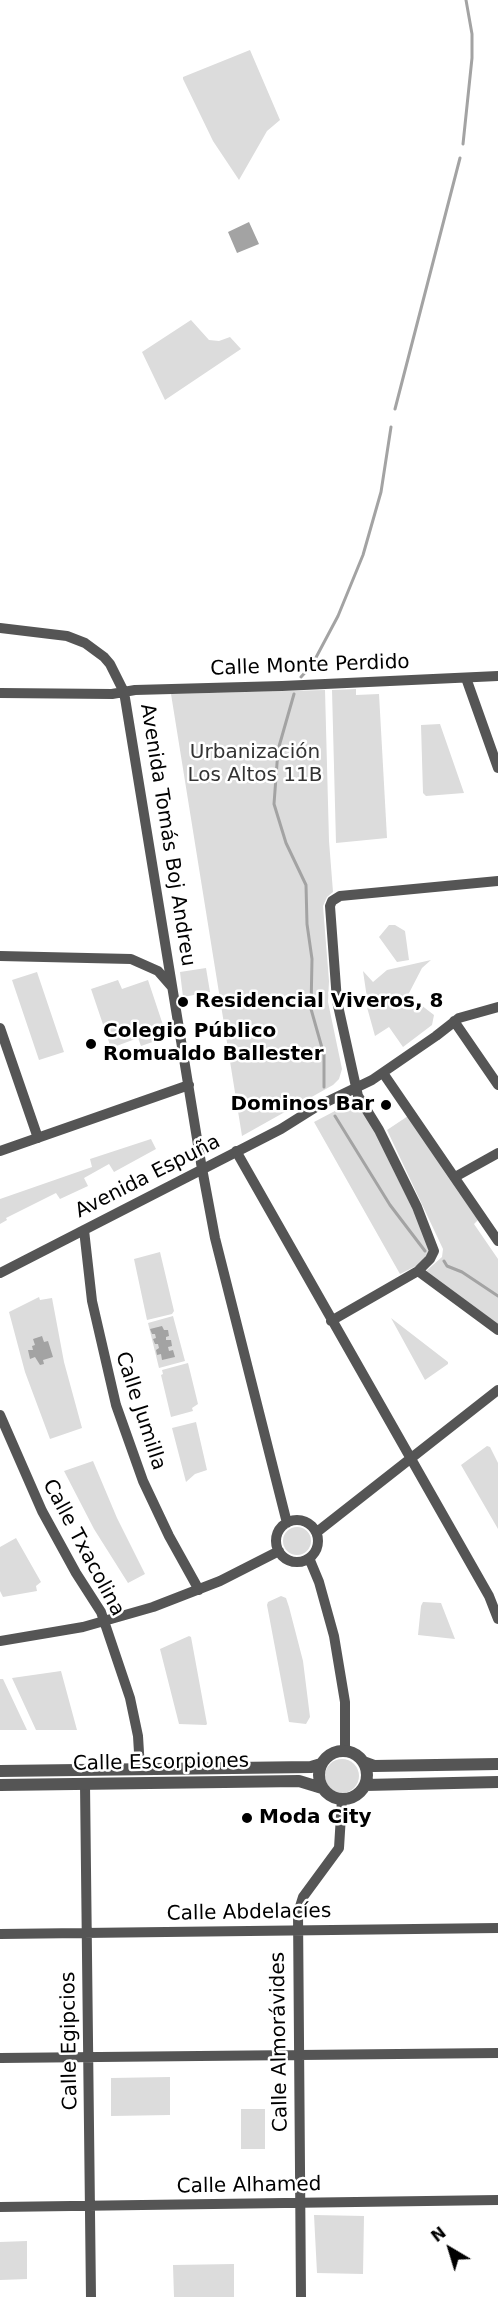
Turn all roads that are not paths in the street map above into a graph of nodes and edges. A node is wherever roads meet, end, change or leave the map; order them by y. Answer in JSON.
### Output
{"nodes":[{"id":1,"x":0,"y":627,"type":"edge"},
{"id":2,"x":498,"y":676,"type":"edge"},
{"id":3,"x":466,"y":678,"type":"junction"},
{"id":4,"x":124,"y":692,"type":"junction"},
{"id":5,"x":0,"y":693,"type":"edge"},
{"id":6,"x":498,"y":768,"type":"edge"},
{"id":7,"x":498,"y":881,"type":"edge"},
{"id":8,"x":168,"y":953,"type":"junction"},
{"id":9,"x":0,"y":956,"type":"edge"},
{"id":10,"x":152,"y":967,"type":"junction"},
{"id":11,"x":174,"y":989,"type":"junction"},
{"id":12,"x":498,"y":1007,"type":"edge"},
{"id":13,"x":454,"y":1021,"type":"junction"},
{"id":14,"x":0,"y":1028,"type":"edge"},
{"id":15,"x":383,"y":1073,"type":"junction"},
{"id":16,"x":189,"y":1085,"type":"junction"},
{"id":17,"x":498,"y":1085,"type":"edge"},
{"id":18,"x":356,"y":1088,"type":"junction"},
{"id":19,"x":38,"y":1138,"type":"junction"},
{"id":20,"x":0,"y":1151,"type":"edge"},
{"id":21,"x":236,"y":1151,"type":"junction"},
{"id":22,"x":498,"y":1153,"type":"edge"},
{"id":23,"x":203,"y":1168,"type":"junction"},
{"id":24,"x":455,"y":1178,"type":"junction"},
{"id":25,"x":84,"y":1230,"type":"junction"},
{"id":26,"x":498,"y":1241,"type":"edge"},
{"id":27,"x":418,"y":1270,"type":"junction"},
{"id":28,"x":0,"y":1273,"type":"edge"},
{"id":29,"x":332,"y":1321,"type":"junction"},
{"id":30,"x":498,"y":1330,"type":"edge"},
{"id":31,"x":498,"y":1390,"type":"edge"},
{"id":32,"x":0,"y":1415,"type":"edge"},
{"id":33,"x":410,"y":1459,"type":"junction"},
{"id":34,"x":287,"y":1523,"type":"junction"},
{"id":35,"x":317,"y":1532,"type":"junction"},
{"id":36,"x":279,"y":1551,"type":"junction"},
{"id":37,"x":309,"y":1558,"type":"junction"},
{"id":38,"x":200,"y":1590,"type":"junction"},
{"id":39,"x":498,"y":1618,"type":"edge"},
{"id":40,"x":103,"y":1622,"type":"junction"},
{"id":41,"x":0,"y":1641,"type":"edge"},
{"id":42,"x":345,"y":1751,"type":"junction"},
{"id":43,"x":363,"y":1762,"type":"junction"},
{"id":44,"x":321,"y":1764,"type":"junction"},
{"id":45,"x":498,"y":1764,"type":"edge"},
{"id":46,"x":140,"y":1769,"type":"junction"},
{"id":47,"x":0,"y":1771,"type":"edge"},
{"id":48,"x":498,"y":1782,"type":"edge"},
{"id":49,"x":85,"y":1784,"type":"junction"},
{"id":50,"x":0,"y":1785,"type":"edge"},
{"id":51,"x":365,"y":1785,"type":"junction"},
{"id":52,"x":322,"y":1788,"type":"junction"},
{"id":53,"x":342,"y":1799,"type":"junction"},
{"id":54,"x":498,"y":1928,"type":"edge"},
{"id":55,"x":297,"y":1930,"type":"junction"},
{"id":56,"x":87,"y":1933,"type":"junction"},
{"id":57,"x":0,"y":1934,"type":"edge"},
{"id":58,"x":498,"y":2053,"type":"edge"},
{"id":59,"x":299,"y":2055,"type":"junction"},
{"id":60,"x":88,"y":2057,"type":"junction"},
{"id":61,"x":0,"y":2058,"type":"edge"},
{"id":62,"x":498,"y":2200,"type":"edge"},
{"id":63,"x":300,"y":2203,"type":"junction"},
{"id":64,"x":90,"y":2206,"type":"junction"},
{"id":65,"x":0,"y":2208,"type":"edge"},
{"id":66,"x":91,"y":2297,"type":"edge"},
{"id":67,"x":301,"y":2297,"type":"edge"}],
"edges":[{"from":1,"to":4,"type":"street","name":"Avenida Tomás Boj Andreu"},
{"from":2,"to":3,"type":"street","name":"Calle Monte Perdido"},
{"from":3,"to":4,"type":"street","name":"Calle Monte Perdido"},
{"from":3,"to":6,"type":"street"},
{"from":4,"to":5,"type":"street","name":"Calle Monte Perdido"},
{"from":4,"to":8,"type":"street","name":"Avenida Tomás Boj Andreu"},
{"from":7,"to":18,"type":"street"},
{"from":8,"to":10,"type":"street"},
{"from":8,"to":11,"type":"street","name":"Avenida Tomás Boj Andreu"},
{"from":9,"to":10,"type":"street"},
{"from":10,"to":11,"type":"street"},
{"from":11,"to":16,"type":"street","name":"Avenida Tomás Boj Andreu"},
{"from":12,"to":13,"type":"street","name":"Avenida Espuña"},
{"from":13,"to":15,"type":"street","name":"Avenida Espuña"},
{"from":13,"to":17,"type":"street"},
{"from":14,"to":19,"type":"street"},
{"from":15,"to":18,"type":"street","name":"Avenida Espuña"},
{"from":15,"to":24,"type":"street"},
{"from":16,"to":19,"type":"street"},
{"from":16,"to":23,"type":"street","name":"Avenida Tomás Boj Andreu"},
{"from":18,"to":21,"type":"street","name":"Avenida Espuña"},
{"from":18,"to":27,"type":"street"},
{"from":19,"to":20,"type":"street"},
{"from":21,"to":23,"type":"street","name":"Avenida Espuña"},
{"from":21,"to":29,"type":"street"},
{"from":22,"to":24,"type":"street"},
{"from":23,"to":25,"type":"street","name":"Avenida Espuña"},
{"from":23,"to":34,"type":"street","name":"Avenida Tomás Boj Andreu"},
{"from":24,"to":26,"type":"street"},
{"from":25,"to":28,"type":"street","name":"Avenida Espuña"},
{"from":25,"to":38,"type":"street","name":"Calle Jumilla"},
{"from":27,"to":29,"type":"street"},
{"from":27,"to":30,"type":"street"},
{"from":29,"to":33,"type":"street"},
{"from":31,"to":33,"type":"street"},
{"from":32,"to":40,"type":"street","name":"Calle Txacolina"},
{"from":33,"to":35,"type":"street"},
{"from":33,"to":39,"type":"street"},
{"from":34,"to":35,"type":"street"},
{"from":34,"to":36,"type":"street"},
{"from":35,"to":37,"type":"street"},
{"from":36,"to":37,"type":"street"},
{"from":36,"to":38,"type":"street"},
{"from":37,"to":42,"type":"street"},
{"from":38,"to":40,"type":"street"},
{"from":40,"to":41,"type":"street"},
{"from":40,"to":46,"type":"street","name":"Calle Txacolina"},
{"from":42,"to":43,"type":"street"},
{"from":42,"to":44,"type":"street"},
{"from":43,"to":45,"type":"street"},
{"from":43,"to":51,"type":"street"},
{"from":44,"to":46,"type":"street","name":"Calle Escorpiones"},
{"from":44,"to":52,"type":"street"},
{"from":46,"to":47,"type":"street","name":"Calle Escorpiones"},
{"from":48,"to":51,"type":"street"},
{"from":49,"to":50,"type":"street","name":"Calle Escorpiones"},
{"from":49,"to":52,"type":"street","name":"Calle Escorpiones"},
{"from":49,"to":56,"type":"street","name":"Calle Egipcios"},
{"from":51,"to":53,"type":"street"},
{"from":52,"to":53,"type":"street"},
{"from":53,"to":55,"type":"street","name":"Calle Almorávides"},
{"from":54,"to":55,"type":"street","name":"Calle Abdelacíes"},
{"from":55,"to":56,"type":"street","name":"Calle Abdelacíes"},
{"from":55,"to":59,"type":"street","name":"Calle Almorávides"},
{"from":56,"to":57,"type":"street","name":"Calle Abdelacíes"},
{"from":56,"to":60,"type":"street","name":"Calle Egipcios"},
{"from":58,"to":59,"type":"street"},
{"from":59,"to":60,"type":"street"},
{"from":59,"to":63,"type":"street","name":"Calle Almorávides"},
{"from":60,"to":61,"type":"street"},
{"from":60,"to":64,"type":"street","name":"Calle Egipcios"},
{"from":62,"to":63,"type":"street","name":"Calle Alhamed"},
{"from":63,"to":64,"type":"street","name":"Calle Alhamed"},
{"from":63,"to":67,"type":"street","name":"Calle Almorávides"},
{"from":64,"to":65,"type":"street","name":"Calle Alhamed"},
{"from":64,"to":66,"type":"street","name":"Calle Egipcios"}]}
